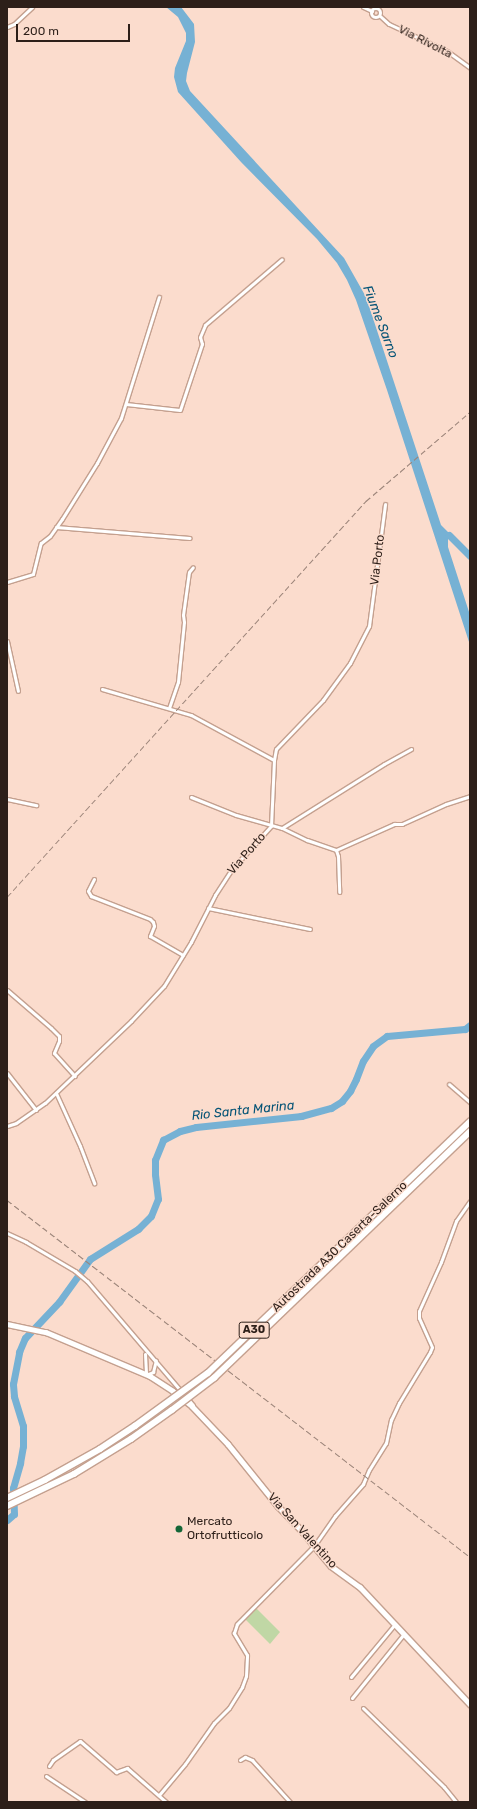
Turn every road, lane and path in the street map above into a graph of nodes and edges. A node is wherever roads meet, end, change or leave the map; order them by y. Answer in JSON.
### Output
{"nodes":[{"id":1,"x":32,"y":7,"type":"edge"},
{"id":2,"x":362,"y":7,"type":"edge"},
{"id":3,"x":383,"y":7,"type":"edge"},
{"id":4,"x":379,"y":10,"type":"junction"},
{"id":5,"x":372,"y":11,"type":"junction"},
{"id":6,"x":380,"y":16,"type":"junction"},
{"id":7,"x":7,"y":27,"type":"edge"},
{"id":8,"x":470,"y":68,"type":"edge"},
{"id":9,"x":282,"y":260,"type":"dead end"},
{"id":10,"x":158,"y":297,"type":"dead end"},
{"id":11,"x":126,"y":404,"type":"junction"},
{"id":12,"x":385,"y":504,"type":"dead end"},
{"id":13,"x":56,"y":528,"type":"junction"},
{"id":14,"x":190,"y":538,"type":"dead end"},
{"id":15,"x":192,"y":567,"type":"dead end"},
{"id":16,"x":7,"y":582,"type":"edge"},
{"id":17,"x":7,"y":640,"type":"edge"},
{"id":18,"x":102,"y":689,"type":"dead end"},
{"id":19,"x":18,"y":691,"type":"dead end"},
{"id":20,"x":170,"y":708,"type":"junction"},
{"id":21,"x":411,"y":749,"type":"dead end"},
{"id":22,"x":274,"y":760,"type":"junction"},
{"id":23,"x":470,"y":796,"type":"edge"},
{"id":24,"x":191,"y":797,"type":"dead end"},
{"id":25,"x":7,"y":800,"type":"edge"},
{"id":26,"x":36,"y":805,"type":"dead end"},
{"id":27,"x":271,"y":826,"type":"junction"},
{"id":28,"x":282,"y":828,"type":"junction"},
{"id":29,"x":336,"y":850,"type":"junction"},
{"id":30,"x":94,"y":879,"type":"dead end"},
{"id":31,"x":339,"y":892,"type":"dead end"},
{"id":32,"x":208,"y":908,"type":"junction"},
{"id":33,"x":310,"y":929,"type":"dead end"},
{"id":34,"x":183,"y":955,"type":"junction"},
{"id":35,"x":7,"y":990,"type":"edge"},
{"id":36,"x":7,"y":1073,"type":"edge"},
{"id":37,"x":75,"y":1076,"type":"junction"},
{"id":38,"x":449,"y":1084,"type":"dead end"},
{"id":39,"x":56,"y":1093,"type":"junction"},
{"id":40,"x":470,"y":1102,"type":"edge"},
{"id":41,"x":36,"y":1110,"type":"junction"},
{"id":42,"x":470,"y":1122,"type":"edge"},
{"id":43,"x":7,"y":1126,"type":"edge"},
{"id":44,"x":470,"y":1132,"type":"edge"},
{"id":45,"x":94,"y":1183,"type":"dead end"},
{"id":46,"x":470,"y":1201,"type":"edge"},
{"id":47,"x":7,"y":1233,"type":"edge"},
{"id":48,"x":7,"y":1324,"type":"edge"},
{"id":49,"x":145,"y":1354,"type":"dead end"},
{"id":50,"x":156,"y":1360,"type":"junction"},
{"id":51,"x":146,"y":1375,"type":"junction"},
{"id":52,"x":206,"y":1421,"type":"junction"},
{"id":53,"x":7,"y":1498,"type":"edge"},
{"id":54,"x":7,"y":1506,"type":"edge"},
{"id":55,"x":314,"y":1546,"type":"junction"},
{"id":56,"x":395,"y":1624,"type":"junction"},
{"id":57,"x":403,"y":1635,"type":"junction"},
{"id":58,"x":351,"y":1677,"type":"dead end"},
{"id":59,"x":352,"y":1698,"type":"dead end"},
{"id":60,"x":470,"y":1704,"type":"edge"},
{"id":61,"x":363,"y":1708,"type":"dead end"},
{"id":62,"x":240,"y":1760,"type":"dead end"},
{"id":63,"x":49,"y":1766,"type":"dead end"},
{"id":64,"x":46,"y":1776,"type":"dead end"},
{"id":65,"x":158,"y":1795,"type":"junction"},
{"id":66,"x":85,"y":1802,"type":"edge"},
{"id":67,"x":166,"y":1802,"type":"edge"},
{"id":68,"x":290,"y":1802,"type":"edge"},
{"id":69,"x":456,"y":1802,"type":"edge"}],
"edges":[{"from":1,"to":7,"type":"street"},
{"from":2,"to":5,"type":"street"},
{"from":3,"to":4,"type":"street"},
{"from":4,"to":5,"type":"street"},
{"from":4,"to":6,"type":"street"},
{"from":5,"to":6,"type":"street"},
{"from":6,"to":8,"type":"street","name":"Via Rivolta"},
{"from":9,"to":11,"type":"street"},
{"from":10,"to":11,"type":"street"},
{"from":11,"to":13,"type":"street"},
{"from":12,"to":22,"type":"street","name":"Via Porto"},
{"from":13,"to":14,"type":"street"},
{"from":13,"to":16,"type":"street"},
{"from":15,"to":20,"type":"street"},
{"from":17,"to":19,"type":"street"},
{"from":18,"to":20,"type":"street"},
{"from":20,"to":22,"type":"street"},
{"from":21,"to":28,"type":"street"},
{"from":22,"to":27,"type":"street","name":"Via Porto"},
{"from":23,"to":29,"type":"street"},
{"from":24,"to":27,"type":"street"},
{"from":25,"to":26,"type":"street"},
{"from":27,"to":28,"type":"street"},
{"from":27,"to":32,"type":"street","name":"Via Porto"},
{"from":28,"to":29,"type":"street"},
{"from":29,"to":31,"type":"street"},
{"from":30,"to":34,"type":"street"},
{"from":32,"to":33,"type":"street"},
{"from":32,"to":34,"type":"street","name":"Via Porto"},
{"from":34,"to":37,"type":"street","name":"Via Porto"},
{"from":35,"to":37,"type":"street"},
{"from":36,"to":41,"type":"street"},
{"from":37,"to":39,"type":"street","name":"Via Porto"},
{"from":38,"to":40,"type":"street"},
{"from":39,"to":41,"type":"street","name":"Via Porto"},
{"from":39,"to":45,"type":"street"},
{"from":41,"to":43,"type":"street","name":"Via Porto"},
{"from":42,"to":53,"type":"highway","name":"Autostrada A30 Caserta-Salerno","number":"A30","bridge":true},
{"from":44,"to":54,"type":"highway","name":"Autostrada A30 Caserta-Salerno","number":"A30","bridge":true},
{"from":46,"to":55,"type":"street"},
{"from":47,"to":50,"type":"street","name":"Via San Valentino"},
{"from":48,"to":51,"type":"main road","name":"Via San Valentino"},
{"from":49,"to":51,"type":"street"},
{"from":50,"to":51,"type":"street"},
{"from":50,"to":52,"type":"street","name":"Via San Valentino"},
{"from":51,"to":52,"type":"main road","name":"Via San Valentino"},
{"from":52,"to":55,"type":"main road","name":"Via San Valentino"},
{"from":55,"to":56,"type":"main road","name":"Via San Valentino"},
{"from":55,"to":65,"type":"street"},
{"from":56,"to":57,"type":"main road","name":"Via San Valentino"},
{"from":56,"to":58,"type":"street"},
{"from":57,"to":59,"type":"street"},
{"from":57,"to":60,"type":"main road","name":"Via San Valentino"},
{"from":61,"to":69,"type":"street"},
{"from":62,"to":68,"type":"street"},
{"from":63,"to":65,"type":"street"},
{"from":64,"to":66,"type":"street"},
{"from":65,"to":67,"type":"street"}]}
